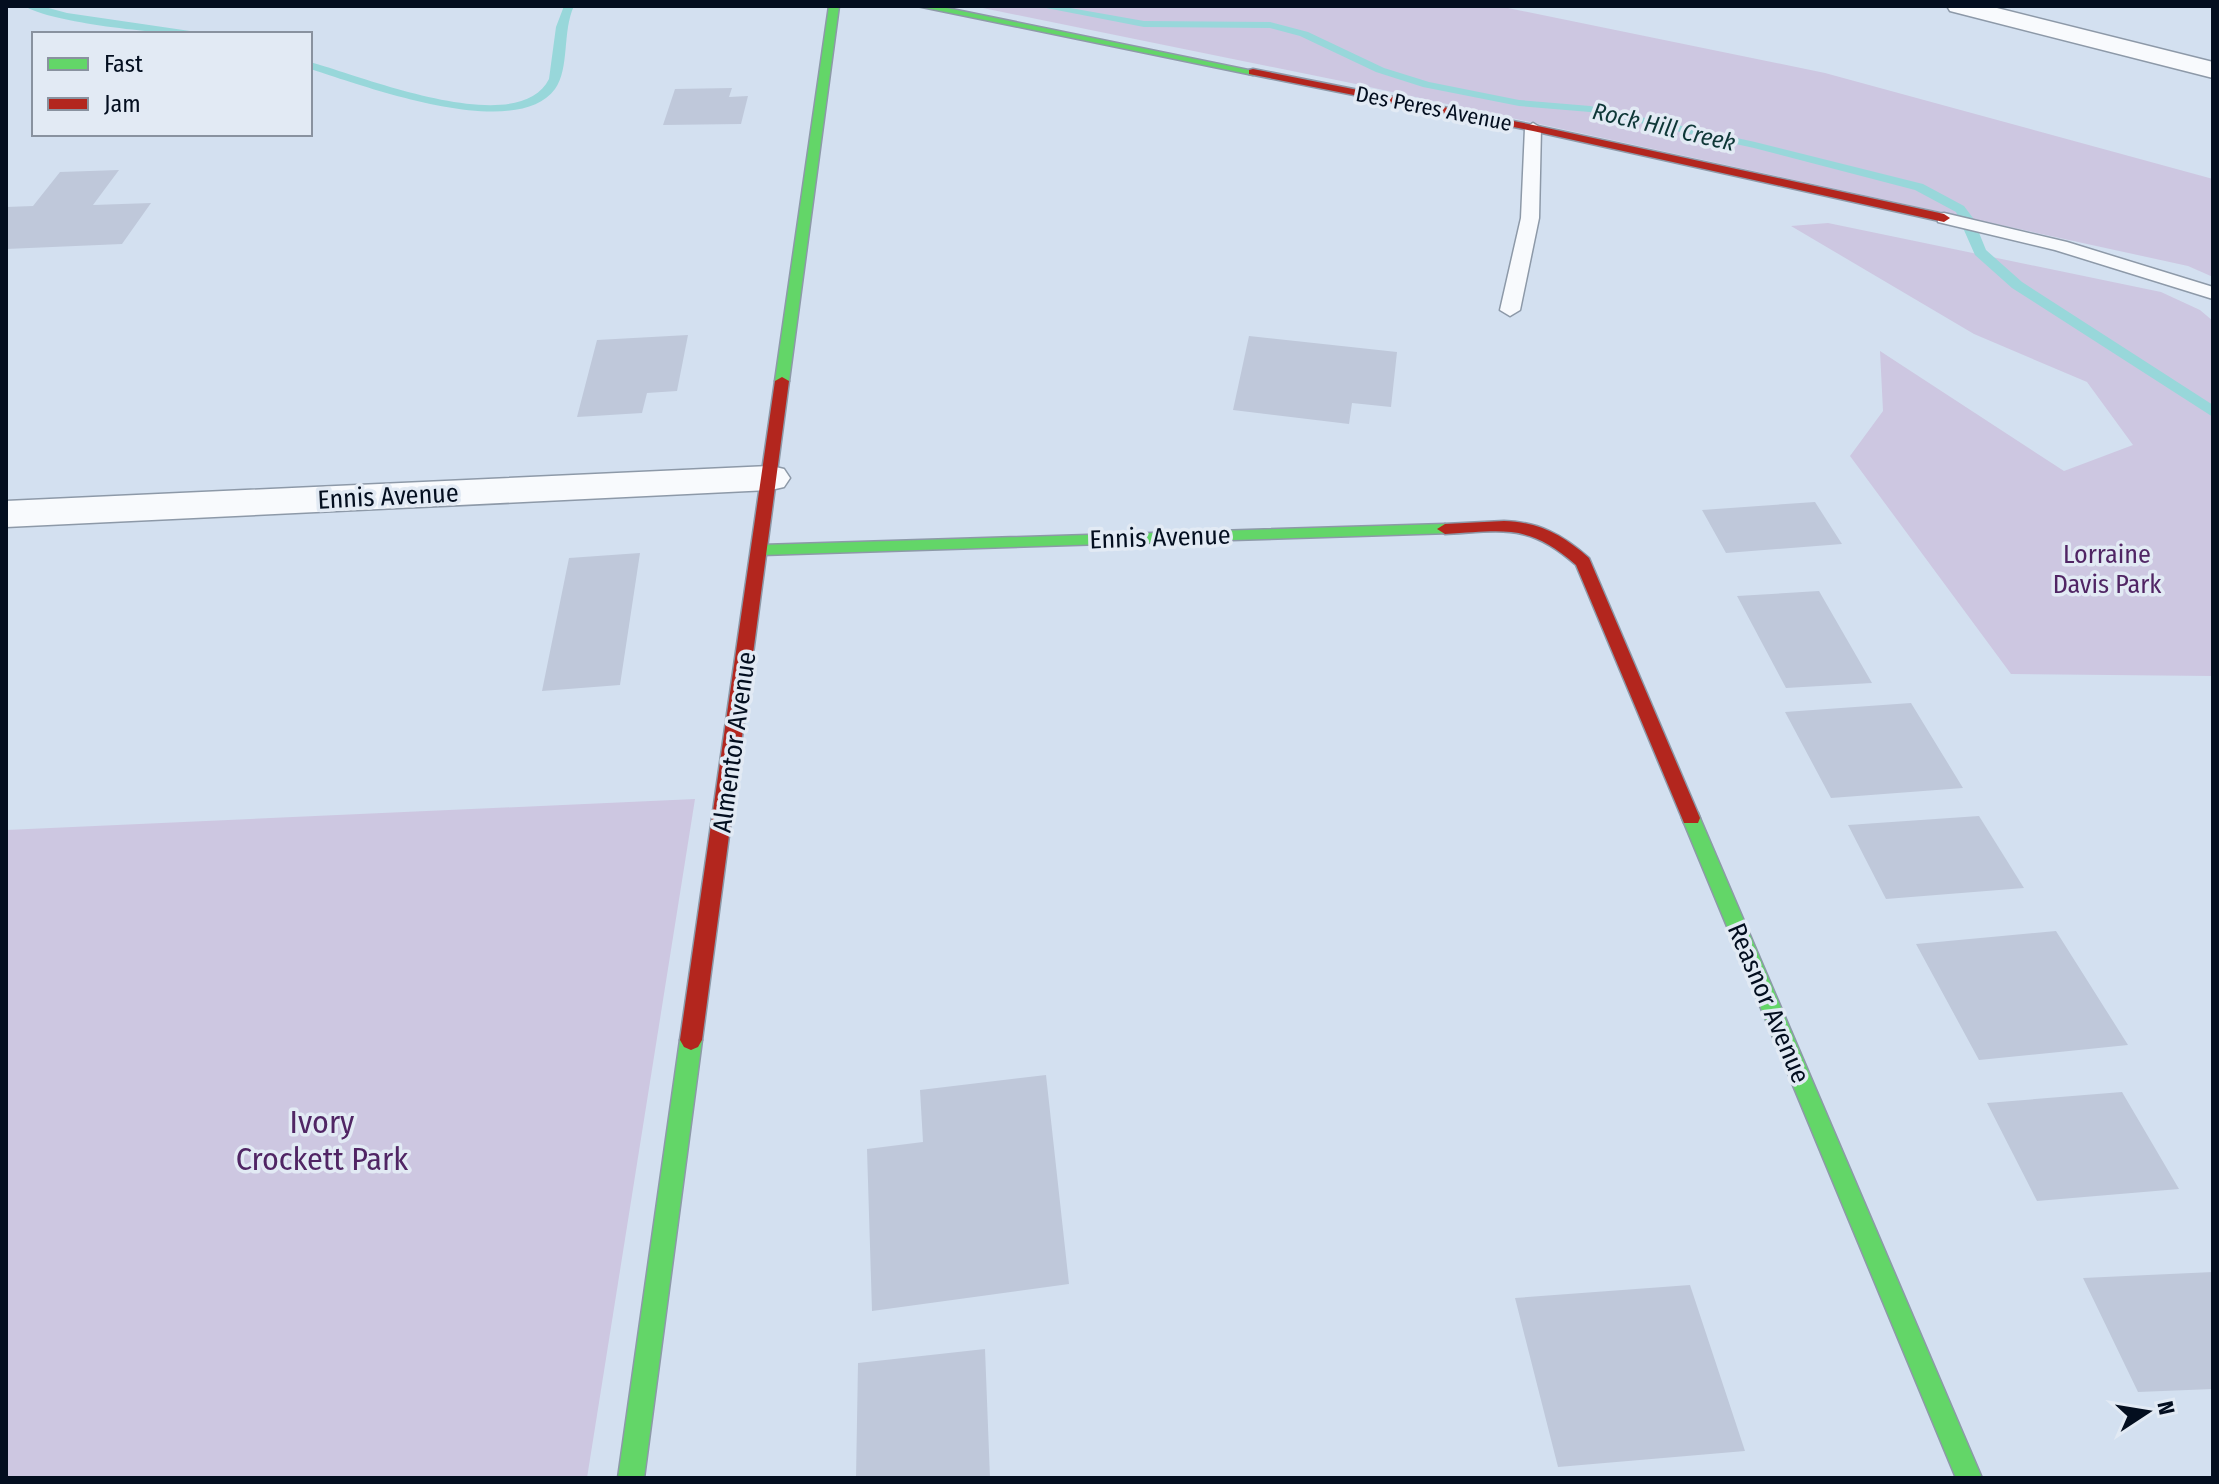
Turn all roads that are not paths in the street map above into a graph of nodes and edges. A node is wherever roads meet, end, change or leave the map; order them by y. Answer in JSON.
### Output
{"nodes":[{"id":1,"x":834,"y":6,"type":"edge"},
{"id":2,"x":922,"y":6,"type":"edge"},
{"id":3,"x":1959,"y":6,"type":"edge"},
{"id":4,"x":2213,"y":70,"type":"edge"},
{"id":5,"x":1533,"y":128,"type":"junction"},
{"id":6,"x":1944,"y":218,"type":"joint"},
{"id":7,"x":2213,"y":293,"type":"edge"},
{"id":8,"x":1510,"y":310,"type":"dead end"},
{"id":9,"x":771,"y":478,"type":"junction"},
{"id":10,"x":6,"y":514,"type":"edge"},
{"id":11,"x":1557,"y":537,"type":"joint"},
{"id":12,"x":761,"y":550,"type":"junction"},
{"id":13,"x":631,"y":1478,"type":"edge"},
{"id":14,"x":1969,"y":1478,"type":"edge"}],
"edges":[{"from":1,"to":9,"type":"street","name":"Almentor Avenue"},
{"from":2,"to":5,"type":"street","name":"Des Peres Avenue"},
{"from":3,"to":4,"type":"street"},
{"from":5,"to":6,"type":"street","name":"Des Peres Avenue"},
{"from":5,"to":8,"type":"lane"},
{"from":6,"to":7,"type":"lane"},
{"from":9,"to":10,"type":"street","name":"Ennis Avenue"},
{"from":9,"to":12,"type":"street","name":"Almentor Avenue"},
{"from":11,"to":12,"type":"street","name":"Ennis Avenue"},
{"from":11,"to":14,"type":"street","name":"Reasnor Avenue"},
{"from":12,"to":13,"type":"street","name":"Almentor Avenue"}]}
